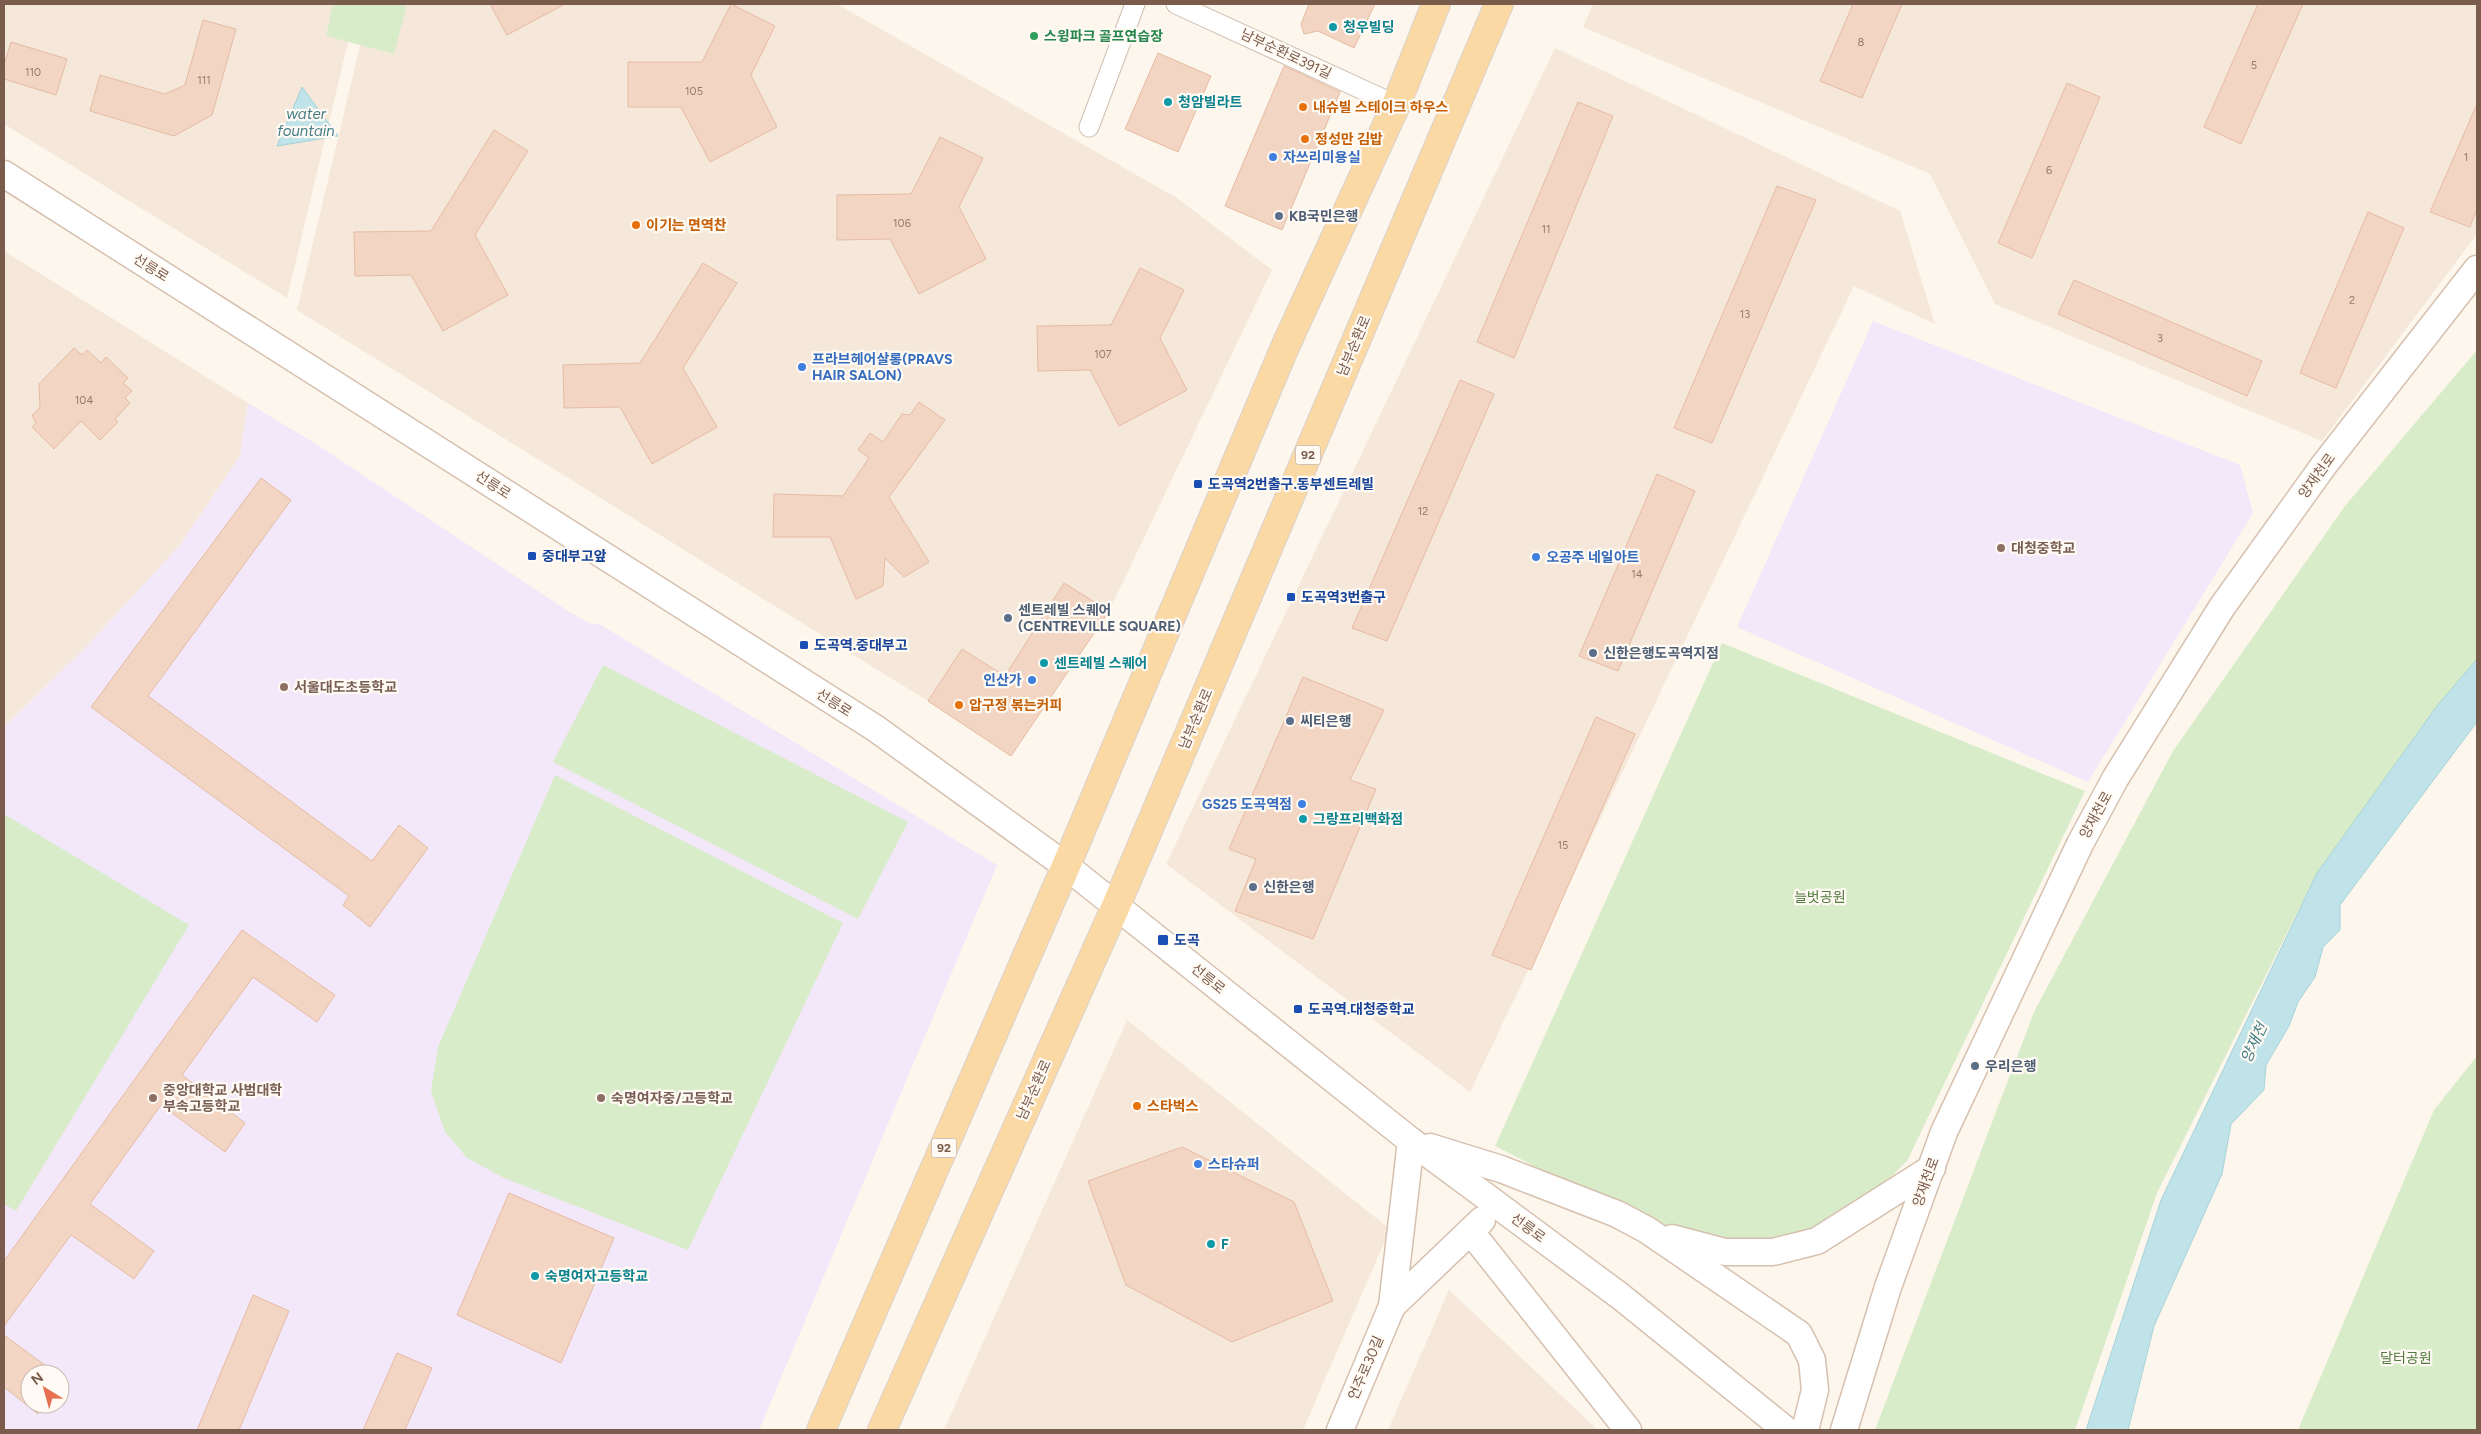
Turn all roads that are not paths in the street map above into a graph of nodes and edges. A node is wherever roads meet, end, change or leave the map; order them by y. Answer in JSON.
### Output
{"nodes":[{"id":1,"x":1135,"y":4,"type":"edge"},
{"id":2,"x":1176,"y":4,"type":"edge"},
{"id":3,"x":1436,"y":4,"type":"edge"},
{"id":4,"x":1499,"y":4,"type":"edge"},
{"id":5,"x":1396,"y":105,"type":"junction"},
{"id":6,"x":1089,"y":127,"type":"dead end"},
{"id":7,"x":4,"y":174,"type":"edge"},
{"id":8,"x":2477,"y":269,"type":"edge"},
{"id":9,"x":1066,"y":866,"type":"junction"},
{"id":10,"x":1116,"y":906,"type":"junction"},
{"id":11,"x":1411,"y":1141,"type":"junction"},
{"id":12,"x":1932,"y":1168,"type":"junction"},
{"id":13,"x":1496,"y":1204,"type":"junction"},
{"id":14,"x":1647,"y":1230,"type":"junction"},
{"id":15,"x":1471,"y":1232,"type":"junction"},
{"id":16,"x":1392,"y":1306,"type":"junction"},
{"id":17,"x":821,"y":1430,"type":"edge"},
{"id":18,"x":882,"y":1430,"type":"edge"},
{"id":19,"x":1340,"y":1430,"type":"edge"},
{"id":20,"x":1628,"y":1430,"type":"edge"},
{"id":21,"x":1786,"y":1430,"type":"edge"},
{"id":22,"x":1805,"y":1430,"type":"edge"},
{"id":23,"x":1844,"y":1430,"type":"edge"}],
"edges":[{"from":1,"to":6,"type":"street"},
{"from":2,"to":5,"type":"street","name":"남부순환로391길"},
{"from":3,"to":5,"type":"main road","number":"92"},
{"from":4,"to":10,"type":"main road","name":"남부순환로","number":"92"},
{"from":5,"to":9,"type":"main road","number":"92"},
{"from":7,"to":9,"type":"street","name":"선릉로"},
{"from":8,"to":12,"type":"street","name":"양재천로"},
{"from":9,"to":10,"type":"street","name":"선릉로"},
{"from":9,"to":17,"type":"main road","number":"92"},
{"from":10,"to":11,"type":"street","name":"선릉로"},
{"from":10,"to":18,"type":"main road","name":"남부순환로","number":"92"},
{"from":11,"to":13,"type":"street","name":"선릉로"},
{"from":11,"to":14,"type":"street"},
{"from":11,"to":16,"type":"street"},
{"from":12,"to":14,"type":"street"},
{"from":12,"to":23,"type":"street","name":"양재천로"},
{"from":13,"to":15,"type":"street"},
{"from":13,"to":21,"type":"street","name":"선릉로"},
{"from":14,"to":22,"type":"street"},
{"from":15,"to":16,"type":"street"},
{"from":15,"to":20,"type":"street"},
{"from":16,"to":19,"type":"street","name":"언주로30길"}]}
